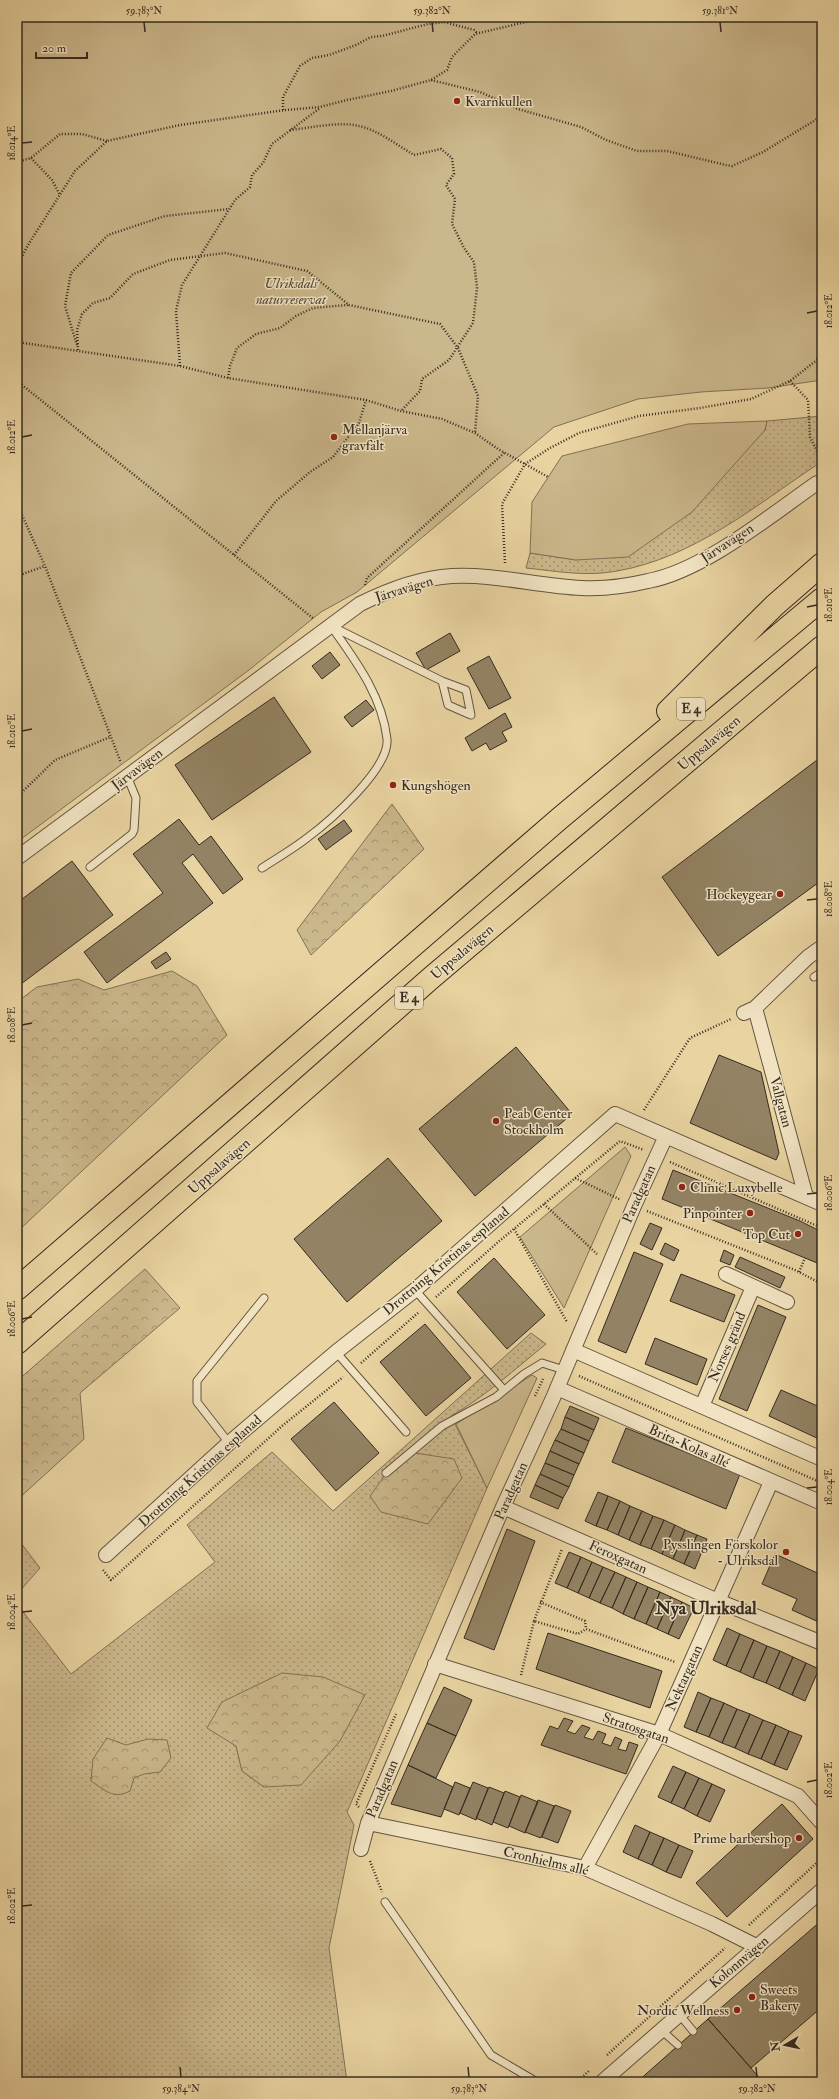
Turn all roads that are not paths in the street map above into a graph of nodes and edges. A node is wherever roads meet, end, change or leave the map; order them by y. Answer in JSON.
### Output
{"nodes":[{"id":1,"x":822,"y":482,"type":"edge"},
{"id":2,"x":822,"y":564,"type":"edge"},
{"id":3,"x":822,"y":599,"type":"edge"},
{"id":4,"x":331,"y":626,"type":"junction"},
{"id":5,"x":817,"y":652,"type":"edge"},
{"id":6,"x":442,"y":680,"type":"junction"},
{"id":7,"x":125,"y":773,"type":"junction"},
{"id":8,"x":559,"y":819,"type":"junction"},
{"id":9,"x":17,"y":858,"type":"edge"},
{"id":10,"x":90,"y":867,"type":"dead end"},
{"id":11,"x":262,"y":868,"type":"dead end"},
{"id":12,"x":822,"y":947,"type":"edge"},
{"id":13,"x":822,"y":972,"type":"edge"},
{"id":14,"x":814,"y":977,"type":"dead end"},
{"id":15,"x":666,"y":1136,"type":"junction"},
{"id":16,"x":806,"y":1197,"type":"junction"},
{"id":17,"x":822,"y":1204,"type":"edge"},
{"id":18,"x":726,"y":1274,"type":"dead end"},
{"id":19,"x":753,"y":1287,"type":"junction"},
{"id":20,"x":17,"y":1289,"type":"edge"},
{"id":21,"x":415,"y":1290,"type":"junction"},
{"id":22,"x":264,"y":1298,"type":"dead end"},
{"id":23,"x":787,"y":1302,"type":"dead end"},
{"id":24,"x":17,"y":1344,"type":"edge"},
{"id":25,"x":573,"y":1350,"type":"junction"},
{"id":26,"x":336,"y":1352,"type":"junction"},
{"id":27,"x":564,"y":1370,"type":"junction"},
{"id":28,"x":557,"y":1388,"type":"junction"},
{"id":29,"x":504,"y":1390,"type":"junction"},
{"id":30,"x":702,"y":1406,"type":"junction"},
{"id":31,"x":406,"y":1432,"type":"dead end"},
{"id":32,"x":229,"y":1443,"type":"junction"},
{"id":33,"x":822,"y":1459,"type":"edge"},
{"id":34,"x":386,"y":1473,"type":"dead end"},
{"id":35,"x":771,"y":1482,"type":"junction"},
{"id":36,"x":822,"y":1504,"type":"edge"},
{"id":37,"x":503,"y":1507,"type":"junction"},
{"id":38,"x":106,"y":1555,"type":"dead end"},
{"id":39,"x":718,"y":1601,"type":"junction"},
{"id":40,"x":822,"y":1643,"type":"edge"},
{"id":41,"x":435,"y":1664,"type":"junction"},
{"id":42,"x":659,"y":1734,"type":"junction"},
{"id":43,"x":368,"y":1823,"type":"junction"},
{"id":44,"x":822,"y":1823,"type":"edge"},
{"id":45,"x":362,"y":1845,"type":"road end"},
{"id":46,"x":585,"y":1868,"type":"junction"},
{"id":47,"x":822,"y":1890,"type":"edge"},
{"id":48,"x":385,"y":1902,"type":"road end"},
{"id":49,"x":758,"y":1947,"type":"junction"},
{"id":50,"x":679,"y":2014,"type":"junction"},
{"id":51,"x":661,"y":2030,"type":"junction"},
{"id":52,"x":694,"y":2032,"type":"dead end"},
{"id":53,"x":678,"y":2045,"type":"dead end"},
{"id":54,"x":537,"y":2082,"type":"edge"},
{"id":55,"x":602,"y":2082,"type":"edge"}],
"edges":[{"from":1,"to":4,"type":"street","name":"Järvavägen"},
{"from":2,"to":8,"type":"highway","number":"E 4"},
{"from":3,"to":8,"type":"highway","number":"E 4"},
{"from":4,"to":6,"type":"lane"},
{"from":4,"to":7,"type":"street","name":"Järvavägen"},
{"from":4,"to":11,"type":"lane"},
{"from":5,"to":24,"type":"highway","name":"Uppsalavägen","number":"E 4"},
{"from":6,"to":6,"type":"lane"},
{"from":7,"to":9,"type":"street","name":"Järvavägen"},
{"from":7,"to":10,"type":"lane"},
{"from":8,"to":20,"type":"highway","number":"E 4"},
{"from":12,"to":16,"type":"street","name":"Vallgatan"},
{"from":13,"to":14,"type":"lane"},
{"from":15,"to":16,"type":"street","name":"Drottning Kristinas esplanad"},
{"from":15,"to":21,"type":"street","name":"Drottning Kristinas esplanad"},
{"from":15,"to":25,"type":"street","name":"Paradgatan"},
{"from":16,"to":17,"type":"street","name":"Drottning Kristinas esplanad"},
{"from":18,"to":19,"type":"street"},
{"from":19,"to":23,"type":"street"},
{"from":19,"to":30,"type":"street","name":"Norses gränd"},
{"from":21,"to":26,"type":"street","name":"Drottning Kristinas esplanad"},
{"from":21,"to":29,"type":"lane"},
{"from":22,"to":32,"type":"lane"},
{"from":25,"to":27,"type":"street","name":"Paradgatan"},
{"from":25,"to":30,"type":"street"},
{"from":26,"to":31,"type":"lane"},
{"from":26,"to":32,"type":"street","name":"Drottning Kristinas esplanad"},
{"from":27,"to":28,"type":"street","name":"Paradgatan"},
{"from":27,"to":29,"type":"lane"},
{"from":28,"to":35,"type":"street","name":"Brita-Kolas allé"},
{"from":28,"to":37,"type":"street","name":"Paradgatan"},
{"from":29,"to":34,"type":"lane"},
{"from":30,"to":33,"type":"street"},
{"from":32,"to":38,"type":"street","name":"Drottning Kristinas esplanad"},
{"from":35,"to":36,"type":"street","name":"Brita-Kolas allé"},
{"from":35,"to":39,"type":"street","name":"Nektargatan"},
{"from":37,"to":39,"type":"street","name":"Feroxgatan"},
{"from":37,"to":41,"type":"street","name":"Paradgatan"},
{"from":39,"to":40,"type":"street","name":"Feroxgatan"},
{"from":39,"to":42,"type":"street","name":"Nektargatan"},
{"from":41,"to":42,"type":"street","name":"Stratosgatan"},
{"from":41,"to":43,"type":"street","name":"Paradgatan"},
{"from":42,"to":44,"type":"street","name":"Stratosgatan"},
{"from":42,"to":46,"type":"street","name":"Nektargatan"},
{"from":43,"to":45,"type":"street","name":"Paradgatan"},
{"from":43,"to":46,"type":"street","name":"Cronhielms allé"},
{"from":46,"to":49,"type":"street","name":"Cronhielms allé"},
{"from":47,"to":49,"type":"street","name":"Kolonnvägen"},
{"from":48,"to":54,"type":"lane"},
{"from":49,"to":50,"type":"street","name":"Kolonnvägen"},
{"from":50,"to":51,"type":"street","name":"Kolonnvägen"},
{"from":50,"to":52,"type":"lane"},
{"from":51,"to":53,"type":"lane"},
{"from":51,"to":55,"type":"street","name":"Kolonnvägen"}]}
